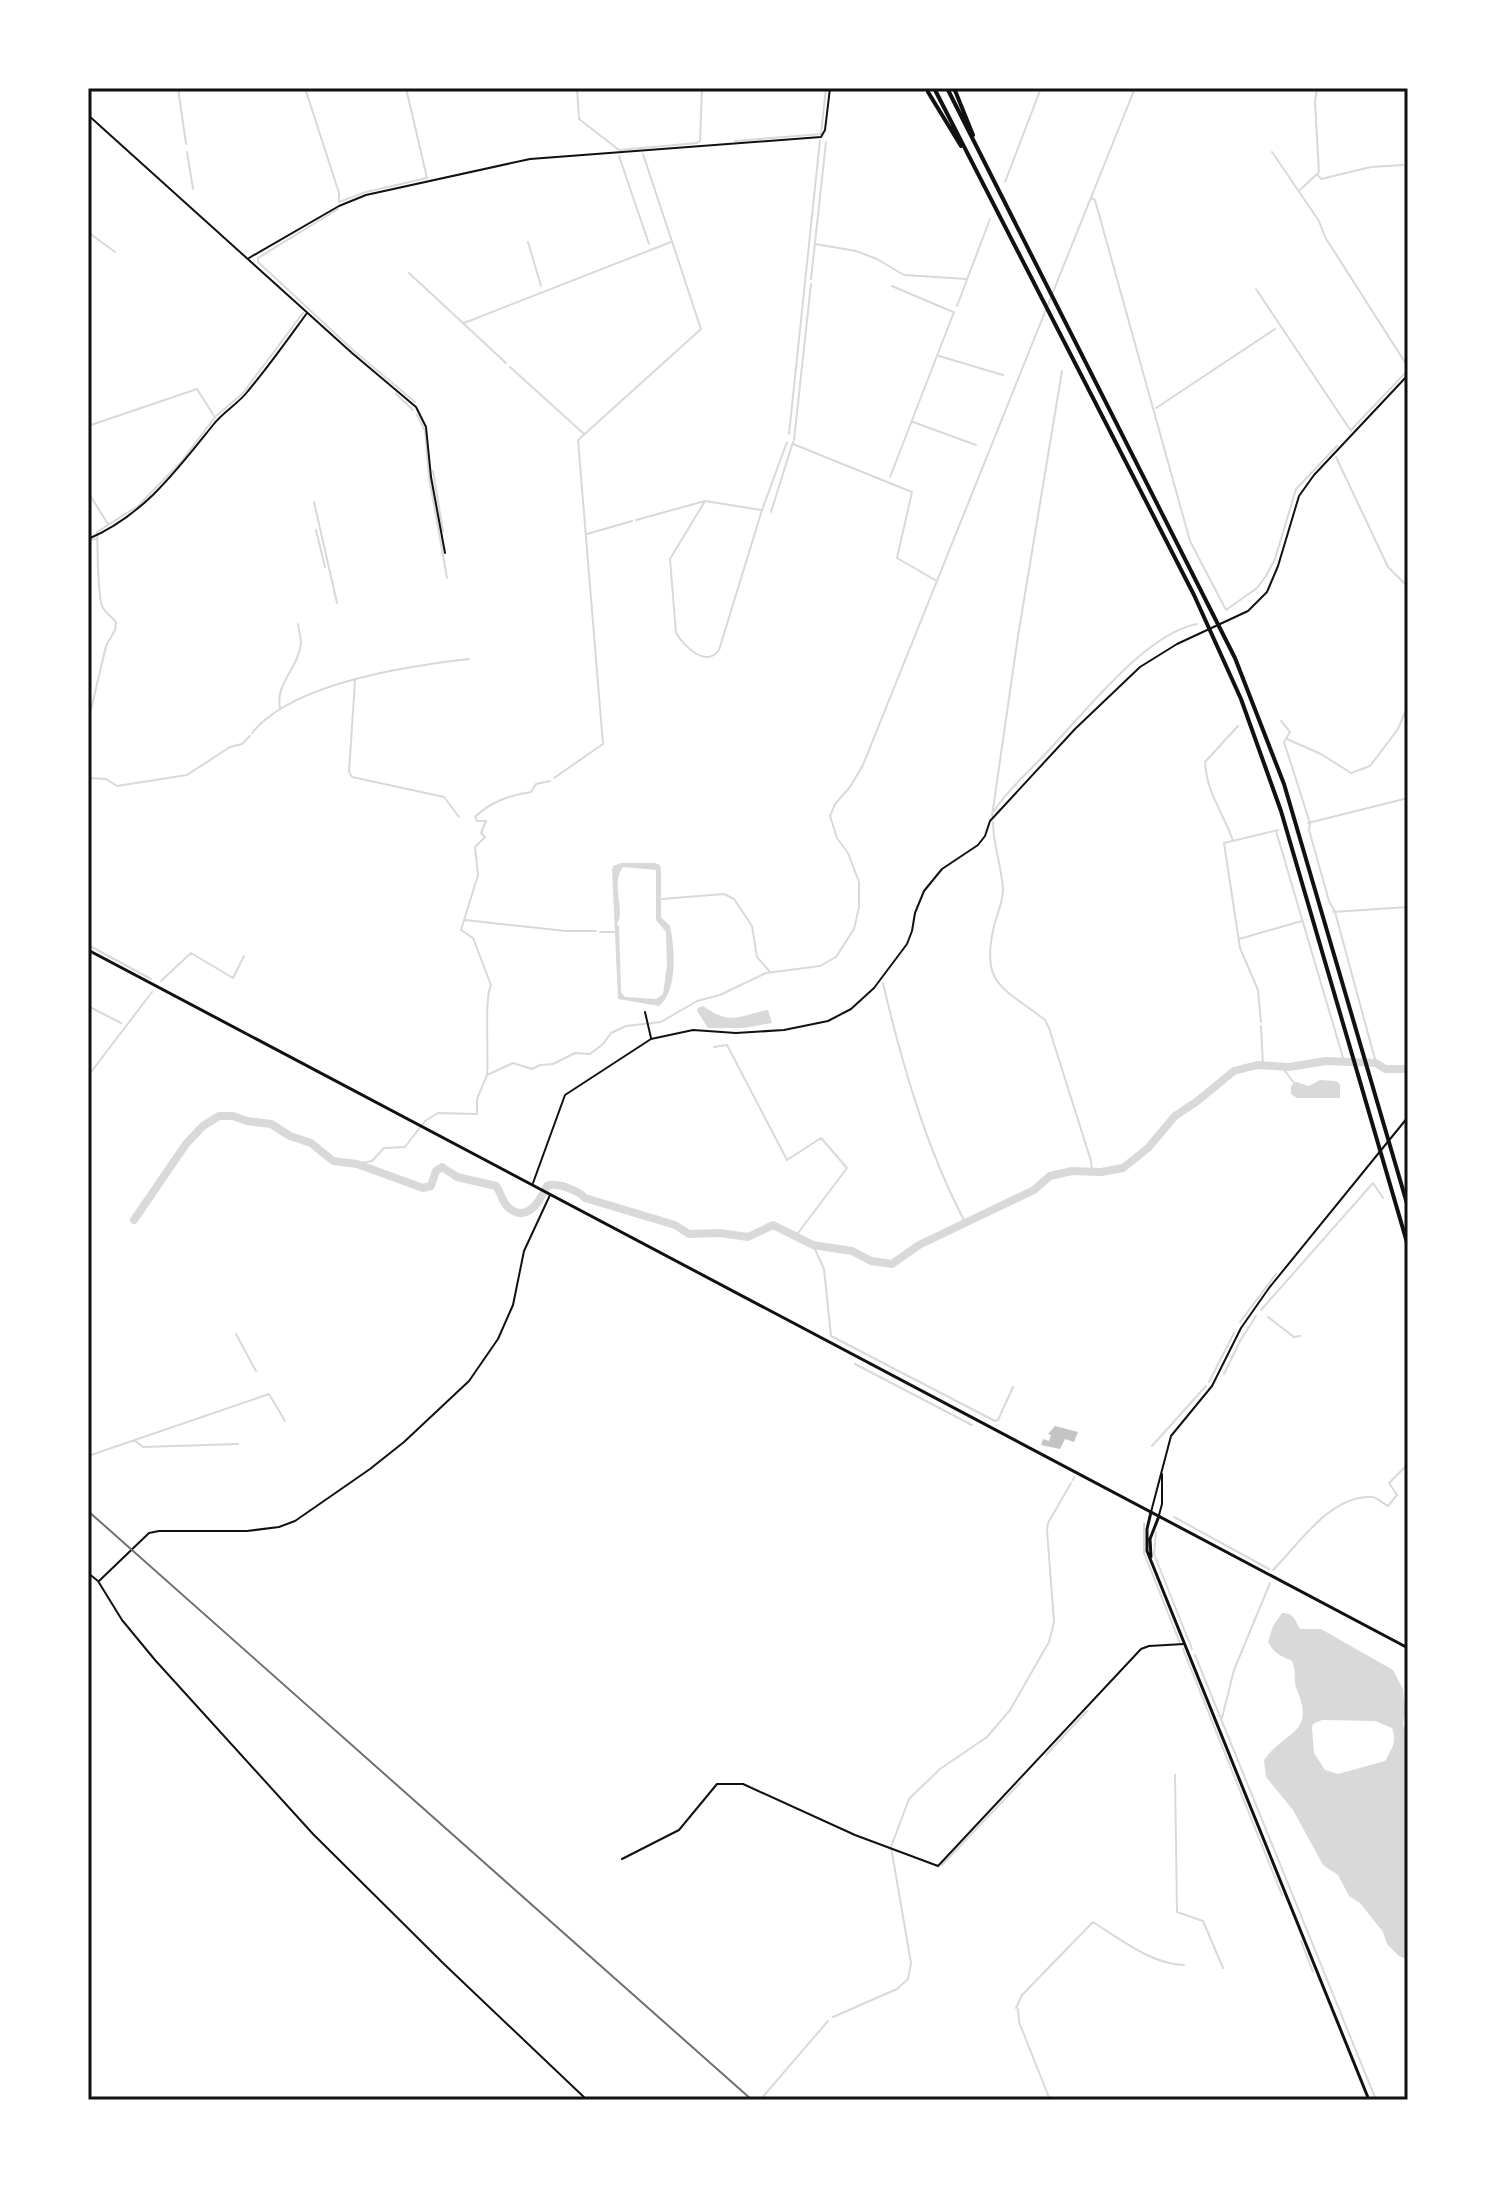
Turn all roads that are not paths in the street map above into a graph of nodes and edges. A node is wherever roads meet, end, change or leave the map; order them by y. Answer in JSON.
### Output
{"nodes":[{"id":1,"x":830,"y":88,"type":"edge"},
{"id":2,"x":934,"y":88,"type":"edge"},
{"id":3,"x":947,"y":88,"type":"edge"},
{"id":4,"x":954,"y":88,"type":"edge"},
{"id":5,"x":928,"y":92,"type":"dead end"},
{"id":6,"x":88,"y":115,"type":"edge"},
{"id":7,"x":978,"y":149,"type":"junction"},
{"id":8,"x":968,"y":154,"type":"junction"},
{"id":9,"x":249,"y":258,"type":"junction"},
{"id":10,"x":308,"y":312,"type":"junction"},
{"id":11,"x":1408,"y":375,"type":"edge"},
{"id":12,"x":88,"y":539,"type":"edge"},
{"id":13,"x":445,"y":553,"type":"dead end"},
{"id":14,"x":88,"y":950,"type":"edge"},
{"id":15,"x":645,"y":1012,"type":"dead end"},
{"id":16,"x":651,"y":1039,"type":"junction"},
{"id":17,"x":1408,"y":1117,"type":"edge"},
{"id":18,"x":532,"y":1185,"type":"junction"},
{"id":19,"x":550,"y":1194,"type":"junction"},
{"id":20,"x":1408,"y":1207,"type":"edge"},
{"id":21,"x":1408,"y":1246,"type":"edge"},
{"id":22,"x":1162,"y":1471,"type":"junction"},
{"id":23,"x":1151,"y":1512,"type":"junction"},
{"id":24,"x":1159,"y":1516,"type":"junction"},
{"id":25,"x":1156,"y":1572,"type":"junction"},
{"id":26,"x":88,"y":1573,"type":"edge"},
{"id":27,"x":98,"y":1581,"type":"junction"},
{"id":28,"x":1185,"y":1644,"type":"junction"},
{"id":29,"x":1408,"y":1648,"type":"edge"},
{"id":30,"x":622,"y":1859,"type":"dead end"},
{"id":31,"x":587,"y":2100,"type":"edge"},
{"id":32,"x":1369,"y":2100,"type":"edge"}],
"edges":[{"from":1,"to":9,"type":"street"},
{"from":2,"to":8,"type":"highway"},
{"from":3,"to":7,"type":"highway"},
{"from":4,"to":7,"type":"highway"},
{"from":5,"to":8,"type":"highway"},
{"from":6,"to":9,"type":"street"},
{"from":7,"to":20,"type":"highway"},
{"from":8,"to":21,"type":"highway"},
{"from":9,"to":10,"type":"street"},
{"from":10,"to":12,"type":"street"},
{"from":10,"to":13,"type":"street"},
{"from":11,"to":16,"type":"street"},
{"from":14,"to":18,"type":"main road"},
{"from":15,"to":16,"type":"street"},
{"from":16,"to":18,"type":"street"},
{"from":17,"to":22,"type":"street"},
{"from":18,"to":19,"type":"main road"},
{"from":19,"to":23,"type":"main road"},
{"from":19,"to":27,"type":"street"},
{"from":22,"to":23,"type":"street"},
{"from":22,"to":24,"type":"street"},
{"from":23,"to":24,"type":"main road"},
{"from":23,"to":25,"type":"main road"},
{"from":24,"to":25,"type":"main road"},
{"from":24,"to":29,"type":"main road"},
{"from":25,"to":28,"type":"main road"},
{"from":26,"to":27,"type":"street"},
{"from":27,"to":31,"type":"street"},
{"from":28,"to":30,"type":"street"},
{"from":28,"to":32,"type":"main road"}]}
